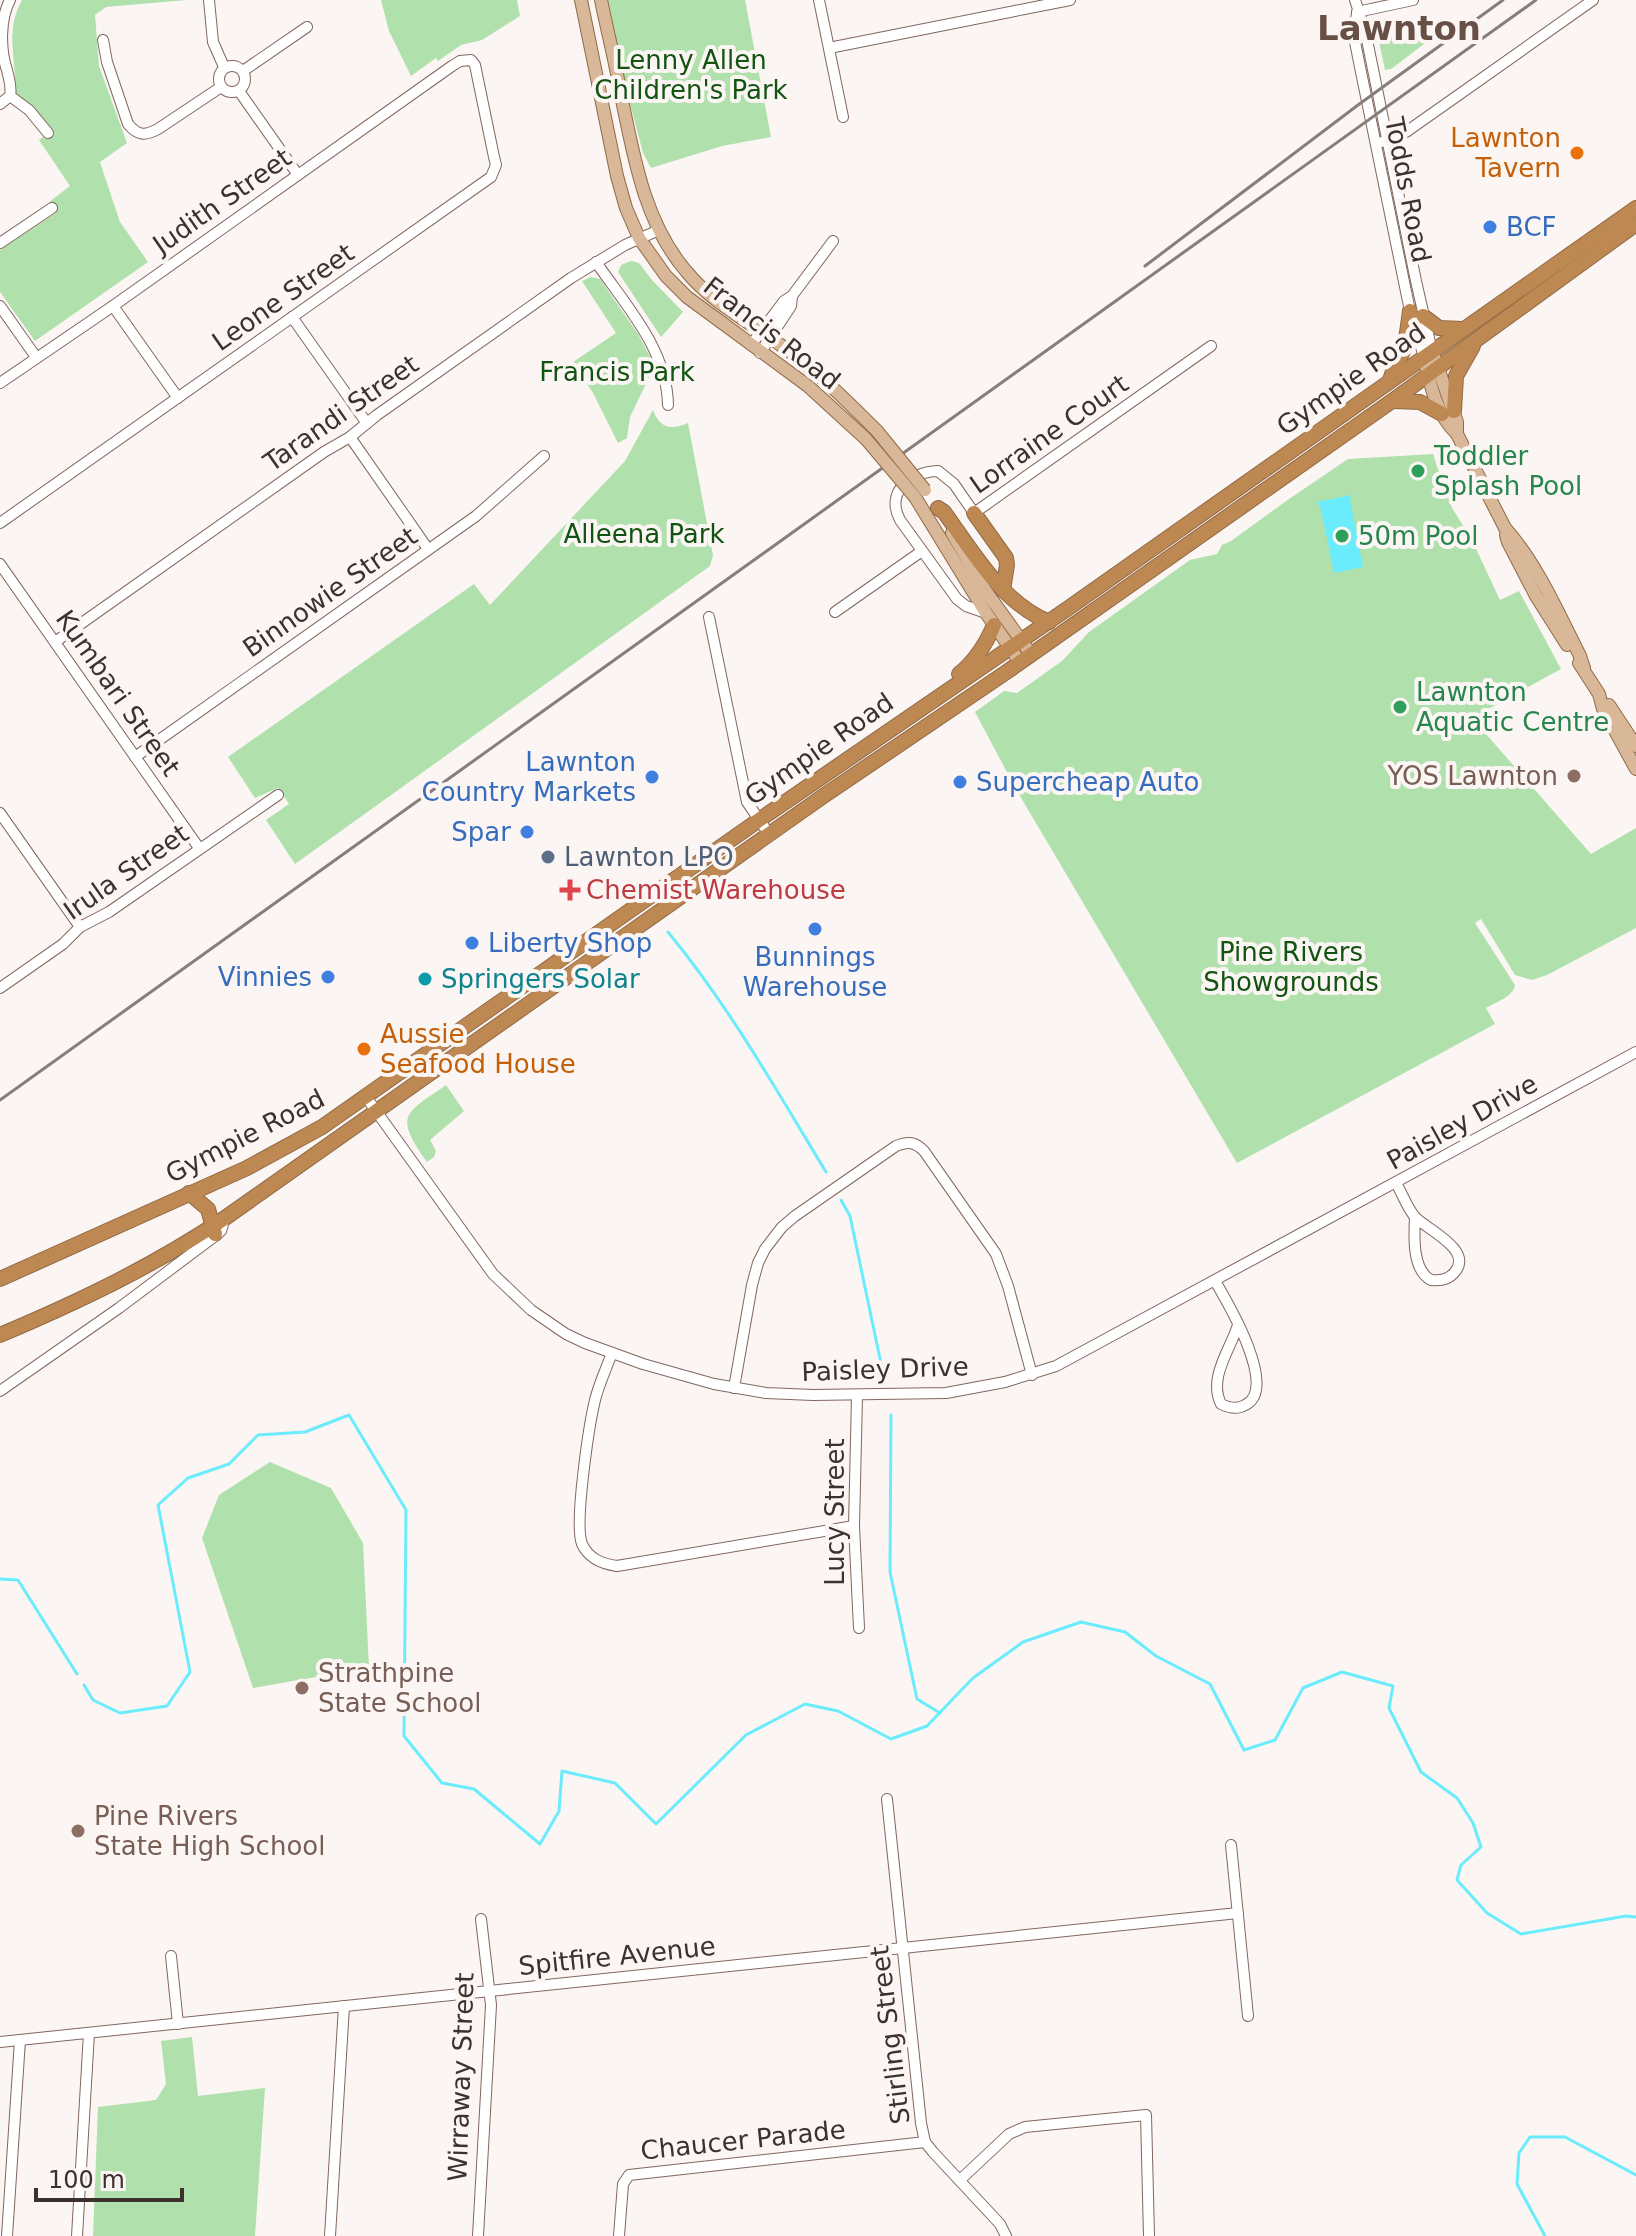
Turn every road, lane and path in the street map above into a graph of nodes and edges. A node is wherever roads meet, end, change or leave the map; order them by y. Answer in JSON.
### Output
{"nodes":[{"id":1,"x":10,"y":0,"type":"edge"},
{"id":2,"x":209,"y":0,"type":"edge"},
{"id":3,"x":581,"y":0,"type":"edge"},
{"id":4,"x":601,"y":0,"type":"edge"},
{"id":5,"x":819,"y":0,"type":"edge"},
{"id":6,"x":1070,"y":0,"type":"edge"},
{"id":7,"x":1355,"y":0,"type":"edge"},
{"id":8,"x":1413,"y":0,"type":"edge"},
{"id":9,"x":1593,"y":0,"type":"edge"},
{"id":10,"x":1357,"y":12,"type":"junction"},
{"id":11,"x":307,"y":27,"type":"dead end"},
{"id":12,"x":103,"y":40,"type":"dead end"},
{"id":13,"x":829,"y":48,"type":"junction"},
{"id":14,"x":471,"y":60,"type":"joint"},
{"id":15,"x":224,"y":67,"type":"junction"},
{"id":16,"x":243,"y":71,"type":"junction"},
{"id":17,"x":221,"y":87,"type":"junction"},
{"id":18,"x":239,"y":91,"type":"junction"},
{"id":19,"x":10,"y":96,"type":"junction"},
{"id":20,"x":0,"y":104,"type":"edge"},
{"id":21,"x":843,"y":117,"type":"dead end"},
{"id":22,"x":48,"y":133,"type":"dead end"},
{"id":23,"x":1382,"y":142,"type":"junction"},
{"id":24,"x":298,"y":175,"type":"junction"},
{"id":25,"x":52,"y":208,"type":"dead end"},
{"id":26,"x":1636,"y":208,"type":"edge"},
{"id":27,"x":1636,"y":224,"type":"edge"},
{"id":28,"x":659,"y":230,"type":"junction"},
{"id":29,"x":639,"y":238,"type":"junction"},
{"id":30,"x":833,"y":241,"type":"dead end"},
{"id":31,"x":0,"y":243,"type":"edge"},
{"id":32,"x":596,"y":262,"type":"junction"},
{"id":33,"x":0,"y":306,"type":"edge"},
{"id":34,"x":113,"y":306,"type":"junction"},
{"id":35,"x":1416,"y":314,"type":"junction"},
{"id":36,"x":292,"y":317,"type":"junction"},
{"id":37,"x":1464,"y":329,"type":"junction"},
{"id":38,"x":766,"y":335,"type":"junction"},
{"id":39,"x":1474,"y":341,"type":"junction"},
{"id":40,"x":1211,"y":346,"type":"dead end"},
{"id":41,"x":756,"y":349,"type":"junction"},
{"id":42,"x":1428,"y":354,"type":"junction"},
{"id":43,"x":36,"y":357,"type":"junction"},
{"id":44,"x":1433,"y":372,"type":"junction"},
{"id":45,"x":1389,"y":382,"type":"junction"},
{"id":46,"x":0,"y":383,"type":"edge"},
{"id":47,"x":178,"y":398,"type":"junction"},
{"id":48,"x":1392,"y":401,"type":"junction"},
{"id":49,"x":668,"y":405,"type":"dead end"},
{"id":50,"x":1448,"y":412,"type":"junction"},
{"id":51,"x":366,"y":422,"type":"junction"},
{"id":52,"x":872,"y":435,"type":"junction"},
{"id":53,"x":350,"y":437,"type":"junction"},
{"id":54,"x":544,"y":456,"type":"dead end"},
{"id":55,"x":920,"y":494,"type":"junction"},
{"id":56,"x":938,"y":508,"type":"junction"},
{"id":57,"x":974,"y":513,"type":"junction"},
{"id":58,"x":0,"y":523,"type":"edge"},
{"id":59,"x":428,"y":549,"type":"junction"},
{"id":60,"x":922,"y":551,"type":"junction"},
{"id":61,"x":0,"y":564,"type":"edge"},
{"id":62,"x":1003,"y":590,"type":"junction"},
{"id":63,"x":835,"y":612,"type":"dead end"},
{"id":64,"x":709,"y":617,"type":"dead end"},
{"id":65,"x":990,"y":619,"type":"junction"},
{"id":66,"x":1049,"y":622,"type":"junction"},
{"id":67,"x":55,"y":642,"type":"junction"},
{"id":68,"x":1015,"y":644,"type":"junction"},
{"id":69,"x":1025,"y":658,"type":"junction"},
{"id":70,"x":945,"y":692,"type":"junction"},
{"id":71,"x":1599,"y":694,"type":"junction"},
{"id":72,"x":1621,"y":723,"type":"junction"},
{"id":73,"x":1636,"y":728,"type":"edge"},
{"id":74,"x":1636,"y":746,"type":"edge"},
{"id":75,"x":135,"y":757,"type":"junction"},
{"id":76,"x":1636,"y":769,"type":"edge"},
{"id":77,"x":278,"y":795,"type":"dead end"},
{"id":78,"x":0,"y":813,"type":"edge"},
{"id":79,"x":759,"y":820,"type":"junction"},
{"id":80,"x":769,"y":834,"type":"junction"},
{"id":81,"x":199,"y":848,"type":"junction"},
{"id":82,"x":80,"y":927,"type":"junction"},
{"id":83,"x":0,"y":988,"type":"edge"},
{"id":84,"x":1636,"y":1052,"type":"edge"},
{"id":85,"x":366,"y":1097,"type":"junction"},
{"id":86,"x":376,"y":1111,"type":"junction"},
{"id":87,"x":1396,"y":1183,"type":"junction"},
{"id":88,"x":189,"y":1193,"type":"junction"},
{"id":89,"x":1415,"y":1217,"type":"junction"},
{"id":90,"x":218,"y":1226,"type":"junction"},
{"id":91,"x":0,"y":1279,"type":"edge"},
{"id":92,"x":1215,"y":1281,"type":"junction"},
{"id":93,"x":1238,"y":1325,"type":"junction"},
{"id":94,"x":0,"y":1335,"type":"edge"},
{"id":95,"x":612,"y":1353,"type":"junction"},
{"id":96,"x":1032,"y":1375,"type":"junction"},
{"id":97,"x":734,"y":1388,"type":"junction"},
{"id":98,"x":0,"y":1391,"type":"edge"},
{"id":99,"x":857,"y":1396,"type":"junction"},
{"id":100,"x":854,"y":1526,"type":"junction"},
{"id":101,"x":859,"y":1628,"type":"dead end"},
{"id":102,"x":887,"y":1799,"type":"dead end"},
{"id":103,"x":1231,"y":1845,"type":"dead end"},
{"id":104,"x":1238,"y":1913,"type":"junction"},
{"id":105,"x":481,"y":1919,"type":"dead end"},
{"id":106,"x":902,"y":1948,"type":"junction"},
{"id":107,"x":171,"y":1956,"type":"dead end"},
{"id":108,"x":491,"y":1991,"type":"junction"},
{"id":109,"x":344,"y":2006,"type":"junction"},
{"id":110,"x":1248,"y":2016,"type":"dead end"},
{"id":111,"x":178,"y":2024,"type":"junction"},
{"id":112,"x":89,"y":2033,"type":"junction"},
{"id":113,"x":20,"y":2040,"type":"junction"},
{"id":114,"x":0,"y":2042,"type":"edge"},
{"id":115,"x":925,"y":2142,"type":"junction"},
{"id":116,"x":960,"y":2180,"type":"junction"},
{"id":117,"x":7,"y":2236,"type":"edge"},
{"id":118,"x":77,"y":2236,"type":"edge"},
{"id":119,"x":330,"y":2236,"type":"edge"},
{"id":120,"x":478,"y":2236,"type":"edge"},
{"id":121,"x":619,"y":2236,"type":"edge"},
{"id":122,"x":1006,"y":2236,"type":"edge"},
{"id":123,"x":1149,"y":2236,"type":"edge"}],
"edges":[{"from":1,"to":19,"type":"street"},
{"from":2,"to":15,"type":"street"},
{"from":3,"to":29,"type":"main road","name":"Francis Road"},
{"from":4,"to":28,"type":"main road","name":"Francis Road"},
{"from":5,"to":13,"type":"street"},
{"from":6,"to":13,"type":"street"},
{"from":7,"to":10,"type":"street","name":"Todds Road"},
{"from":8,"to":10,"type":"street"},
{"from":9,"to":23,"type":"street"},
{"from":10,"to":23,"type":"street","name":"Todds Road"},
{"from":11,"to":16,"type":"street"},
{"from":12,"to":17,"type":"street"},
{"from":13,"to":21,"type":"street"},
{"from":14,"to":24,"type":"street","name":"Judith Street"},
{"from":14,"to":36,"type":"street","name":"Leone Street"},
{"from":15,"to":16,"type":"street"},
{"from":15,"to":17,"type":"street"},
{"from":16,"to":18,"type":"street"},
{"from":17,"to":18,"type":"street"},
{"from":18,"to":24,"type":"street"},
{"from":19,"to":20,"type":"street"},
{"from":19,"to":22,"type":"street"},
{"from":23,"to":35,"type":"street","name":"Todds Road"},
{"from":24,"to":34,"type":"street","name":"Judith Street"},
{"from":25,"to":31,"type":"street"},
{"from":26,"to":37,"type":"highway","name":"Gympie Road"},
{"from":27,"to":39,"type":"highway","name":"Gympie Road"},
{"from":28,"to":29,"type":"street","name":"Tarandi Street"},
{"from":28,"to":38,"type":"main road","name":"Francis Road"},
{"from":29,"to":32,"type":"street","name":"Tarandi Street"},
{"from":29,"to":41,"type":"main road","name":"Francis Road"},
{"from":30,"to":38,"type":"street"},
{"from":32,"to":49,"type":"street"},
{"from":32,"to":51,"type":"street","name":"Tarandi Street"},
{"from":33,"to":43,"type":"street"},
{"from":34,"to":43,"type":"street","name":"Judith Street"},
{"from":34,"to":47,"type":"street"},
{"from":35,"to":37,"type":"highway"},
{"from":35,"to":42,"type":"street","name":"Todds Road"},
{"from":35,"to":45,"type":"highway"},
{"from":36,"to":47,"type":"street","name":"Leone Street"},
{"from":36,"to":51,"type":"street"},
{"from":37,"to":42,"type":"highway","name":"Gympie Road"},
{"from":38,"to":41,"type":"street"},
{"from":38,"to":52,"type":"main road","name":"Francis Road"},
{"from":39,"to":44,"type":"highway","name":"Gympie Road"},
{"from":39,"to":50,"type":"highway"},
{"from":40,"to":57,"type":"street","name":"Lorraine Court"},
{"from":41,"to":52,"type":"main road","name":"Francis Road"},
{"from":42,"to":44,"type":"main road","name":"Todds Road"},
{"from":42,"to":45,"type":"highway","name":"Gympie Road"},
{"from":43,"to":46,"type":"street","name":"Judith Street"},
{"from":44,"to":48,"type":"highway","name":"Gympie Road"},
{"from":44,"to":50,"type":"main road","name":"Todds Road"},
{"from":45,"to":66,"type":"highway","name":"Gympie Road"},
{"from":47,"to":58,"type":"street","name":"Leone Street"},
{"from":48,"to":50,"type":"highway"},
{"from":48,"to":69,"type":"highway","name":"Gympie Road"},
{"from":50,"to":71,"type":"main road","name":"Todds Road"},
{"from":51,"to":53,"type":"street","name":"Tarandi Street"},
{"from":52,"to":55,"type":"main road","name":"Francis Road","bridge":true},
{"from":53,"to":59,"type":"street"},
{"from":53,"to":67,"type":"street","name":"Tarandi Street"},
{"from":54,"to":59,"type":"street","name":"Binnowie Street"},
{"from":55,"to":56,"type":"main road","name":"Francis Road"},
{"from":55,"to":65,"type":"main road","name":"Francis Road"},
{"from":56,"to":62,"type":"highway"},
{"from":56,"to":68,"type":"main road","name":"Francis Road"},
{"from":57,"to":60,"type":"street","name":"Lorraine Court"},
{"from":57,"to":62,"type":"highway"},
{"from":59,"to":75,"type":"street","name":"Binnowie Street"},
{"from":60,"to":63,"type":"street"},
{"from":60,"to":65,"type":"street","name":"Lorraine Court"},
{"from":61,"to":67,"type":"street","name":"Kumbari Street"},
{"from":62,"to":66,"type":"highway"},
{"from":64,"to":79,"type":"street"},
{"from":65,"to":68,"type":"main road","name":"Francis Road"},
{"from":65,"to":70,"type":"highway"},
{"from":66,"to":68,"type":"highway","name":"Gympie Road"},
{"from":67,"to":75,"type":"street","name":"Kumbari Street"},
{"from":68,"to":69,"type":"main road","name":"Francis Road"},
{"from":68,"to":70,"type":"highway","name":"Gympie Road"},
{"from":69,"to":80,"type":"highway","name":"Gympie Road"},
{"from":70,"to":79,"type":"highway","name":"Gympie Road"},
{"from":71,"to":72,"type":"main road"},
{"from":71,"to":76,"type":"main road"},
{"from":72,"to":73,"type":"main road"},
{"from":72,"to":74,"type":"main road"},
{"from":75,"to":81,"type":"street","name":"Kumbari Street"},
{"from":77,"to":81,"type":"street","name":"Irula Street"},
{"from":78,"to":82,"type":"street"},
{"from":79,"to":80,"type":"street"},
{"from":79,"to":85,"type":"highway","name":"Gympie Road"},
{"from":80,"to":86,"type":"highway","name":"Gympie Road"},
{"from":81,"to":82,"type":"street","name":"Irula Street"},
{"from":82,"to":83,"type":"street","name":"Irula Street"},
{"from":84,"to":87,"type":"street","name":"Paisley Drive"},
{"from":85,"to":86,"type":"street","name":"Paisley Drive"},
{"from":85,"to":88,"type":"highway","name":"Gympie Road"},
{"from":86,"to":90,"type":"highway","name":"Gympie Road"},
{"from":86,"to":95,"type":"street","name":"Paisley Drive"},
{"from":87,"to":89,"type":"street"},
{"from":87,"to":92,"type":"street","name":"Paisley Drive"},
{"from":88,"to":90,"type":"highway"},
{"from":88,"to":91,"type":"highway","name":"Gympie Road"},
{"from":89,"to":89,"type":"street"},
{"from":90,"to":94,"type":"highway","name":"Gympie Road"},
{"from":90,"to":98,"type":"street","name":"Gympie Road"},
{"from":92,"to":93,"type":"street"},
{"from":92,"to":96,"type":"street","name":"Paisley Drive"},
{"from":93,"to":93,"type":"street"},
{"from":95,"to":97,"type":"street","name":"Paisley Drive"},
{"from":95,"to":100,"type":"street"},
{"from":96,"to":97,"type":"street"},
{"from":96,"to":99,"type":"street","name":"Paisley Drive"},
{"from":97,"to":99,"type":"street","name":"Paisley Drive"},
{"from":99,"to":100,"type":"street","name":"Lucy Street"},
{"from":100,"to":101,"type":"street","name":"Lucy Street"},
{"from":102,"to":106,"type":"street","name":"Stirling Street"},
{"from":103,"to":104,"type":"street"},
{"from":104,"to":106,"type":"street","name":"Spitfire Avenue"},
{"from":104,"to":110,"type":"street"},
{"from":105,"to":108,"type":"street","name":"Wirraway Street"},
{"from":106,"to":108,"type":"street","name":"Spitfire Avenue"},
{"from":106,"to":115,"type":"street","name":"Stirling Street"},
{"from":107,"to":111,"type":"street"},
{"from":108,"to":109,"type":"street","name":"Spitfire Avenue"},
{"from":108,"to":120,"type":"street","name":"Wirraway Street"},
{"from":109,"to":111,"type":"street","name":"Spitfire Avenue"},
{"from":109,"to":119,"type":"street"},
{"from":111,"to":112,"type":"street","name":"Spitfire Avenue"},
{"from":112,"to":113,"type":"street","name":"Spitfire Avenue"},
{"from":112,"to":118,"type":"street"},
{"from":113,"to":114,"type":"street","name":"Spitfire Avenue"},
{"from":113,"to":117,"type":"street"},
{"from":115,"to":116,"type":"street","name":"Stirling Street"},
{"from":115,"to":121,"type":"street","name":"Chaucer Parade"},
{"from":116,"to":122,"type":"street","name":"Stirling Street"},
{"from":116,"to":123,"type":"street"}]}
